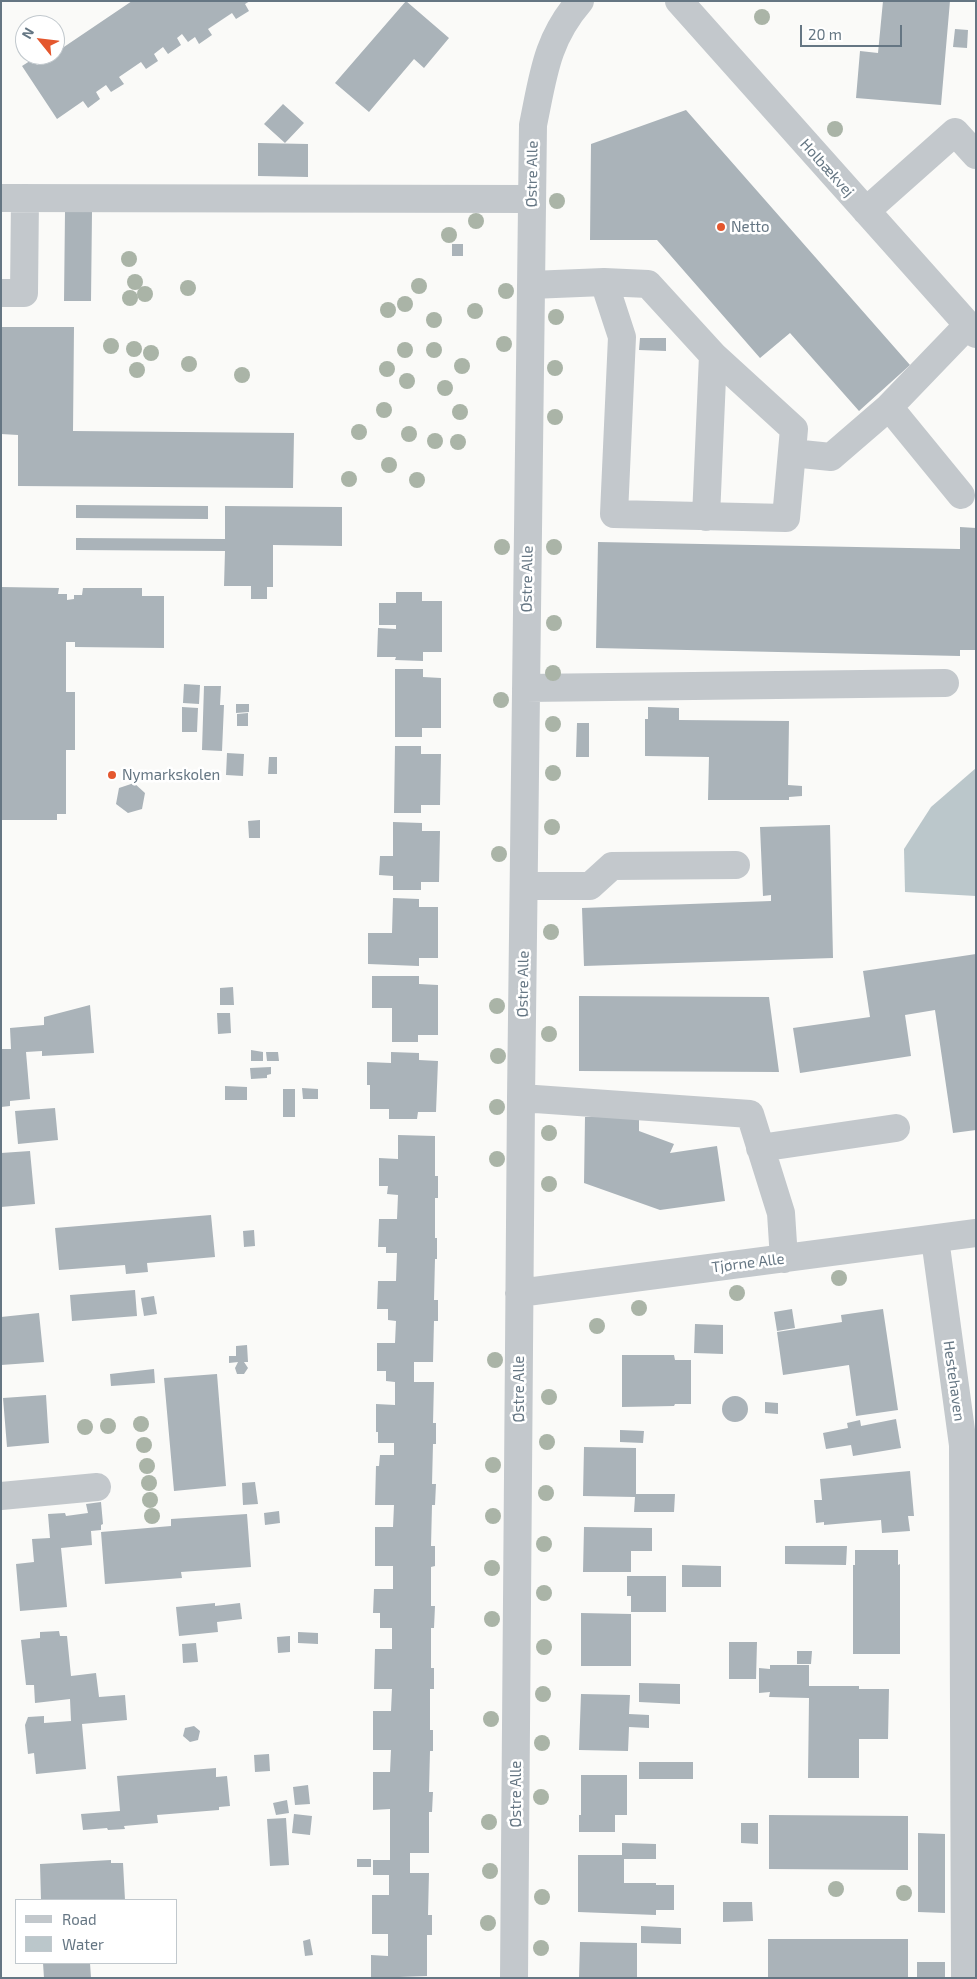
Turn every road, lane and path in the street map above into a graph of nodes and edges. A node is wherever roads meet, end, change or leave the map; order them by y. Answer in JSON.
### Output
{"nodes":[{"id":1,"x":580,"y":1,"type":"edge"},
{"id":2,"x":679,"y":1,"type":"edge"},
{"id":3,"x":976,"y":155,"type":"edge"},
{"id":4,"x":13,"y":198,"type":"edge"},
{"id":5,"x":532,"y":199,"type":"junction"},
{"id":6,"x":866,"y":211,"type":"junction"},
{"id":7,"x":604,"y":282,"type":"junction"},
{"id":8,"x":531,"y":285,"type":"junction"},
{"id":9,"x":1,"y":293,"type":"edge"},
{"id":10,"x":972,"y":330,"type":"edge"},
{"id":11,"x":713,"y":355,"type":"junction"},
{"id":12,"x":889,"y":407,"type":"junction"},
{"id":13,"x":792,"y":453,"type":"junction"},
{"id":14,"x":961,"y":495,"type":"dead end"},
{"id":15,"x":706,"y":517,"type":"junction"},
{"id":16,"x":945,"y":683,"type":"dead end"},
{"id":17,"x":526,"y":688,"type":"junction"},
{"id":18,"x":736,"y":865,"type":"dead end"},
{"id":19,"x":524,"y":886,"type":"junction"},
{"id":20,"x":521,"y":1098,"type":"junction"},
{"id":21,"x":896,"y":1128,"type":"dead end"},
{"id":22,"x":760,"y":1148,"type":"junction"},
{"id":23,"x":976,"y":1233,"type":"edge"},
{"id":24,"x":935,"y":1239,"type":"junction"},
{"id":25,"x":784,"y":1259,"type":"junction"},
{"id":26,"x":520,"y":1293,"type":"junction"},
{"id":27,"x":97,"y":1487,"type":"dead end"},
{"id":28,"x":1,"y":1496,"type":"edge"},
{"id":29,"x":970,"y":1614,"type":"edge"},
{"id":30,"x":514,"y":1978,"type":"edge"},
{"id":31,"x":965,"y":1978,"type":"edge"}],
"edges":[{"from":1,"to":5,"type":"street","name":"Østre Alle"},
{"from":2,"to":6,"type":"street","name":"Holbækvej"},
{"from":3,"to":6,"type":"street"},
{"from":4,"to":5,"type":"street"},
{"from":4,"to":9,"type":"street"},
{"from":5,"to":8,"type":"street","name":"Østre Alle"},
{"from":6,"to":10,"type":"street","name":"Holbækvej"},
{"from":7,"to":8,"type":"street"},
{"from":7,"to":11,"type":"street"},
{"from":7,"to":15,"type":"street"},
{"from":8,"to":17,"type":"street","name":"Østre Alle"},
{"from":10,"to":12,"type":"street"},
{"from":11,"to":13,"type":"street"},
{"from":11,"to":15,"type":"street"},
{"from":12,"to":13,"type":"street"},
{"from":12,"to":14,"type":"street"},
{"from":13,"to":15,"type":"street"},
{"from":16,"to":17,"type":"street"},
{"from":17,"to":19,"type":"street","name":"Østre Alle"},
{"from":18,"to":19,"type":"street"},
{"from":19,"to":20,"type":"street","name":"Østre Alle"},
{"from":20,"to":22,"type":"street"},
{"from":20,"to":26,"type":"street","name":"Østre Alle"},
{"from":21,"to":22,"type":"street"},
{"from":22,"to":25,"type":"street"},
{"from":23,"to":24,"type":"street","name":"Tjørne Alle"},
{"from":24,"to":25,"type":"street","name":"Tjørne Alle"},
{"from":24,"to":29,"type":"street","name":"Hestehaven"},
{"from":25,"to":26,"type":"street","name":"Tjørne Alle"},
{"from":26,"to":30,"type":"street","name":"Østre Alle"},
{"from":27,"to":28,"type":"street"},
{"from":29,"to":31,"type":"street","name":"Hestehaven"}]}
